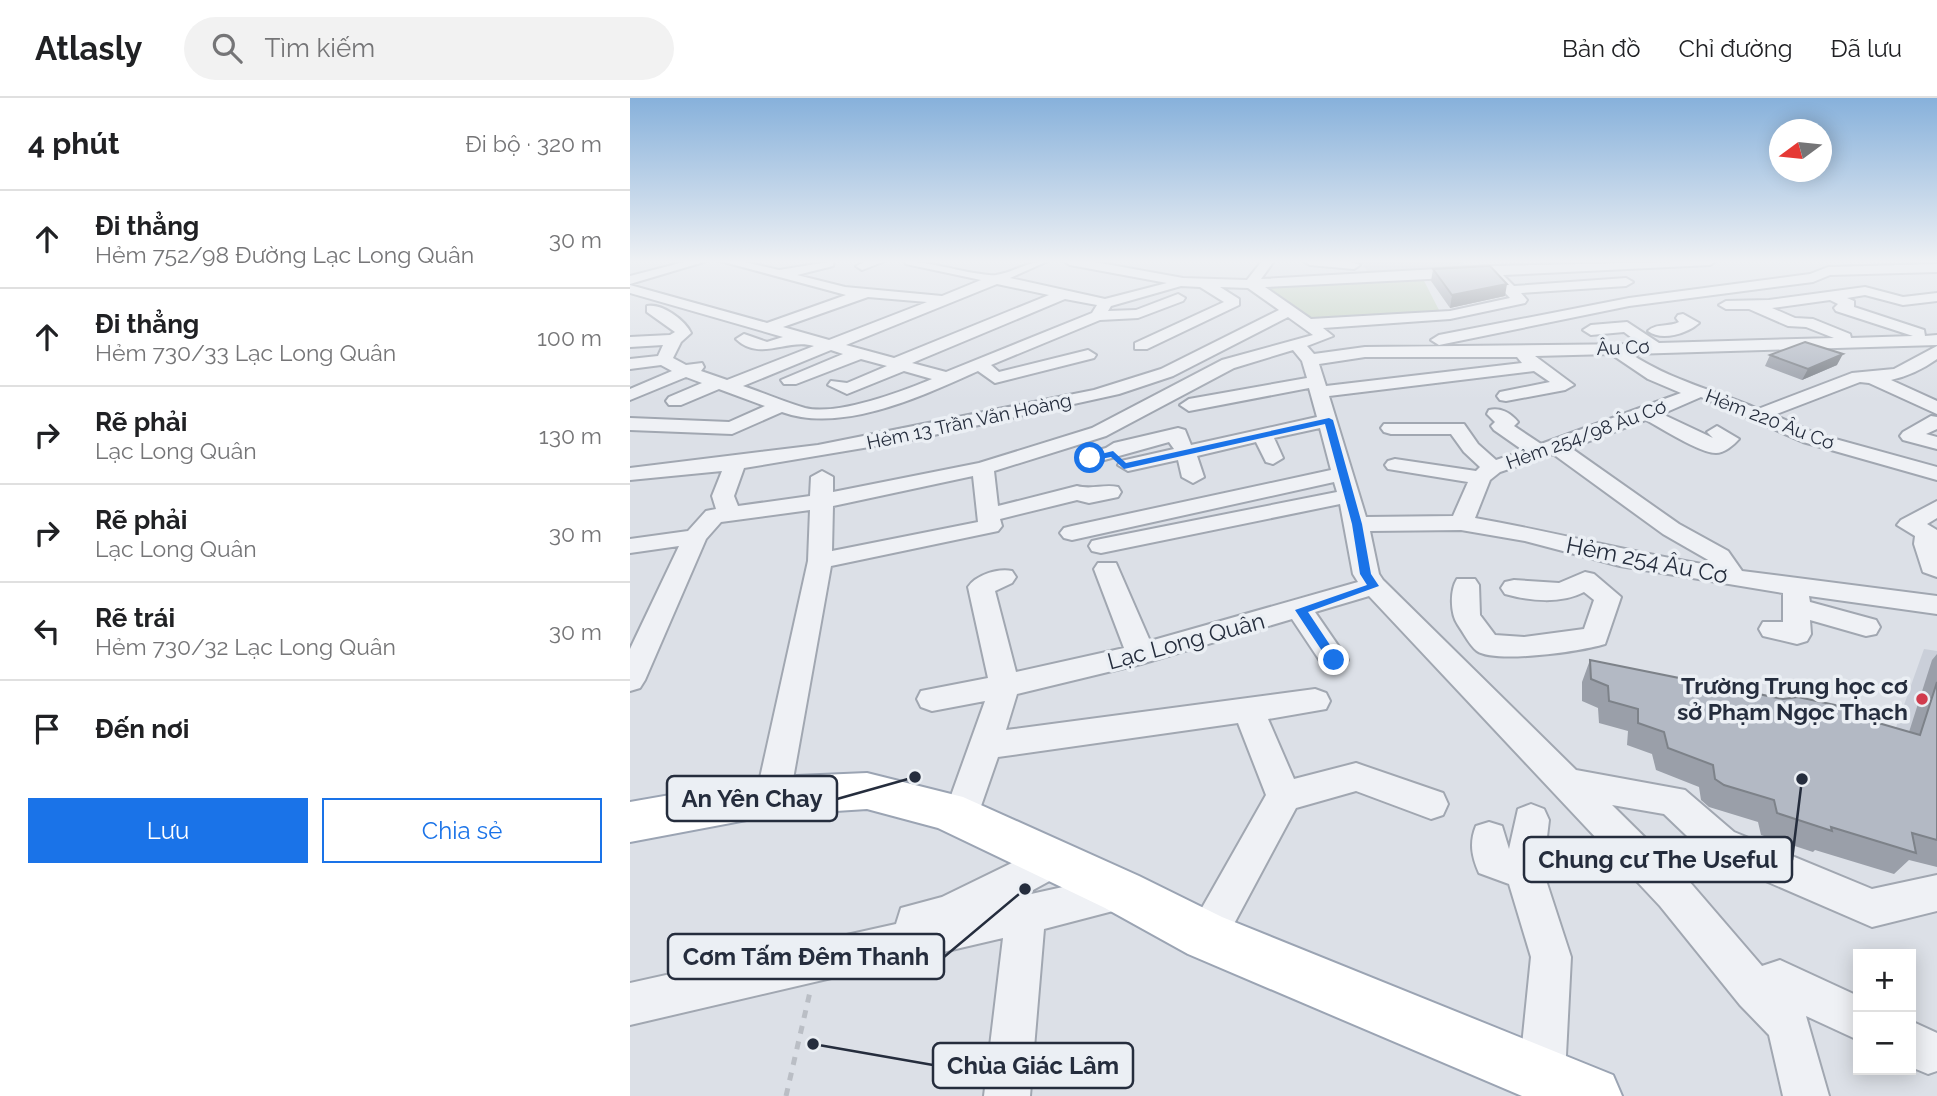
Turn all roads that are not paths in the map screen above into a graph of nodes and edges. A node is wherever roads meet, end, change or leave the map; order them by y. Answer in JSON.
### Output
{"nodes":[{"id":1,"x":656,"y":308,"type":"edge"},
{"id":2,"x":703,"y":308,"type":"edge"},
{"id":3,"x":776,"y":308,"type":"dead end"},
{"id":4,"x":824,"y":308,"type":"edge"},
{"id":5,"x":936,"y":308,"type":"edge"},
{"id":6,"x":1022,"y":308,"type":"edge"},
{"id":7,"x":1099,"y":308,"type":"edge"},
{"id":8,"x":1106,"y":308,"type":"edge"},
{"id":9,"x":1222,"y":308,"type":"edge"},
{"id":10,"x":1286,"y":308,"type":"edge"},
{"id":11,"x":1430,"y":308,"type":"edge"},
{"id":12,"x":1450,"y":308,"type":"edge"},
{"id":13,"x":1487,"y":308,"type":"edge"},
{"id":14,"x":1602,"y":308,"type":"edge"},
{"id":15,"x":1639,"y":308,"type":"edge"},
{"id":16,"x":1639,"y":308,"type":"edge"},
{"id":17,"x":1656,"y":308,"type":"edge"},
{"id":18,"x":1692,"y":308,"type":"edge"},
{"id":19,"x":1739,"y":308,"type":"junction"},
{"id":20,"x":1742,"y":308,"type":"edge"},
{"id":21,"x":1789,"y":308,"type":"edge"},
{"id":22,"x":1842,"y":308,"type":"edge"},
{"id":23,"x":1102,"y":309,"type":"junction"},
{"id":24,"x":1291,"y":311,"type":"junction"},
{"id":25,"x":1467,"y":312,"type":"junction"},
{"id":26,"x":857,"y":313,"type":"dead end"},
{"id":27,"x":1696,"y":313,"type":"joint"},
{"id":28,"x":1864,"y":316,"type":"junction"},
{"id":29,"x":740,"y":318,"type":"junction"},
{"id":30,"x":1661,"y":319,"type":"junction"},
{"id":31,"x":1374,"y":322,"type":"junction"},
{"id":32,"x":1806,"y":322,"type":"junction"},
{"id":33,"x":770,"y":327,"type":"junction"},
{"id":34,"x":630,"y":329,"type":"edge"},
{"id":35,"x":1499,"y":329,"type":"junction"},
{"id":36,"x":1765,"y":329,"type":"joint"},
{"id":37,"x":1353,"y":332,"type":"dead end"},
{"id":38,"x":796,"y":334,"type":"junction"},
{"id":39,"x":892,"y":337,"type":"dead end"},
{"id":40,"x":1157,"y":338,"type":"junction"},
{"id":41,"x":744,"y":339,"type":"dead end"},
{"id":42,"x":1937,"y":339,"type":"edge"},
{"id":43,"x":674,"y":340,"type":"junction"},
{"id":44,"x":630,"y":341,"type":"edge"},
{"id":45,"x":1855,"y":341,"type":"junction"},
{"id":46,"x":1801,"y":342,"type":"junction"},
{"id":47,"x":1027,"y":343,"type":"junction"},
{"id":48,"x":830,"y":345,"type":"junction"},
{"id":49,"x":1141,"y":346,"type":"dead end"},
{"id":50,"x":1603,"y":347,"type":"junction"},
{"id":51,"x":1211,"y":350,"type":"junction"},
{"id":52,"x":1937,"y":351,"type":"edge"},
{"id":53,"x":1411,"y":353,"type":"junction"},
{"id":54,"x":865,"y":354,"type":"junction"},
{"id":55,"x":1356,"y":354,"type":"junction"},
{"id":56,"x":1088,"y":355,"type":"dead end"},
{"id":57,"x":759,"y":356,"type":"dead end"},
{"id":58,"x":1529,"y":356,"type":"junction"},
{"id":59,"x":1235,"y":359,"type":"junction"},
{"id":60,"x":664,"y":360,"type":"junction"},
{"id":61,"x":1310,"y":361,"type":"junction"},
{"id":62,"x":1189,"y":362,"type":"junction"},
{"id":63,"x":630,"y":364,"type":"edge"},
{"id":64,"x":901,"y":364,"type":"junction"},
{"id":65,"x":980,"y":364,"type":"junction"},
{"id":66,"x":1052,"y":364,"type":"junction"},
{"id":67,"x":1640,"y":367,"type":"joint"},
{"id":68,"x":1668,"y":372,"type":"joint"},
{"id":69,"x":693,"y":373,"type":"junction"},
{"id":70,"x":725,"y":375,"type":"junction"},
{"id":71,"x":947,"y":378,"type":"junction"},
{"id":72,"x":1875,"y":379,"type":"junction"},
{"id":73,"x":1412,"y":381,"type":"junction"},
{"id":74,"x":793,"y":383,"type":"dead end"},
{"id":75,"x":837,"y":385,"type":"dead end"},
{"id":76,"x":1371,"y":385,"type":"junction"},
{"id":77,"x":634,"y":391,"type":"edge"},
{"id":78,"x":1701,"y":391,"type":"junction"},
{"id":79,"x":1448,"y":393,"type":"dead end"},
{"id":80,"x":1532,"y":393,"type":"junction"},
{"id":81,"x":1506,"y":396,"type":"dead end"},
{"id":82,"x":674,"y":401,"type":"dead end"},
{"id":83,"x":782,"y":405,"type":"junction"},
{"id":84,"x":1189,"y":405,"type":"dead end"},
{"id":85,"x":1547,"y":406,"type":"dead end"},
{"id":86,"x":1937,"y":408,"type":"edge"},
{"id":87,"x":834,"y":414,"type":"junction"},
{"id":88,"x":1496,"y":414,"type":"dead end"},
{"id":89,"x":1648,"y":414,"type":"junction"},
{"id":90,"x":1755,"y":416,"type":"junction"},
{"id":91,"x":1329,"y":420,"type":"junction"},
{"id":92,"x":630,"y":424,"type":"edge"},
{"id":93,"x":1937,"y":424,"type":"edge"},
{"id":94,"x":1391,"y":428,"type":"dead end"},
{"id":95,"x":1200,"y":429,"type":"dead end"},
{"id":96,"x":1099,"y":432,"type":"junction"},
{"id":97,"x":1717,"y":432,"type":"dead end"},
{"id":98,"x":1262,"y":434,"type":"junction"},
{"id":99,"x":1180,"y":443,"type":"junction"},
{"id":100,"x":1937,"y":443,"type":"edge"},
{"id":101,"x":829,"y":449,"type":"junction"},
{"id":102,"x":1548,"y":450,"type":"junction"},
{"id":103,"x":1121,"y":455,"type":"junction"},
{"id":104,"x":1090,"y":458,"type":"dead end"},
{"id":105,"x":1273,"y":458,"type":"dead end"},
{"id":106,"x":735,"y":464,"type":"junction"},
{"id":107,"x":1395,"y":465,"type":"dead end"},
{"id":108,"x":983,"y":468,"type":"junction"},
{"id":109,"x":1487,"y":473,"type":"junction"},
{"id":110,"x":630,"y":474,"type":"edge"},
{"id":111,"x":1937,"y":474,"type":"edge"},
{"id":112,"x":1193,"y":477,"type":"dead end"},
{"id":113,"x":1346,"y":485,"type":"junction"},
{"id":114,"x":1141,"y":486,"type":"dead end"},
{"id":115,"x":823,"y":489,"type":"junction"},
{"id":116,"x":1110,"y":492,"type":"dead end"},
{"id":117,"x":1937,"y":508,"type":"edge"},
{"id":118,"x":729,"y":513,"type":"junction"},
{"id":119,"x":988,"y":515,"type":"junction"},
{"id":120,"x":1461,"y":523,"type":"junction"},
{"id":121,"x":1357,"y":524,"type":"junction"},
{"id":122,"x":1072,"y":533,"type":"dead end"},
{"id":123,"x":695,"y":537,"type":"junction"},
{"id":124,"x":630,"y":546,"type":"edge"},
{"id":125,"x":1592,"y":551,"type":"junction"},
{"id":126,"x":820,"y":561,"type":"junction"},
{"id":127,"x":1937,"y":569,"type":"edge"},
{"id":128,"x":1003,"y":577,"type":"dead end"},
{"id":129,"x":1734,"y":578,"type":"junction"},
{"id":130,"x":1585,"y":580,"type":"junction"},
{"id":131,"x":1466,"y":585,"type":"dead end"},
{"id":132,"x":1374,"y":586,"type":"junction"},
{"id":133,"x":1514,"y":588,"type":"dead end"},
{"id":134,"x":1937,"y":605,"type":"edge"},
{"id":135,"x":1300,"y":610,"type":"junction"},
{"id":136,"x":1791,"y":614,"type":"junction"},
{"id":137,"x":1866,"y":627,"type":"dead end"},
{"id":138,"x":642,"y":629,"type":"edge"},
{"id":139,"x":1141,"y":653,"type":"junction"},
{"id":140,"x":1334,"y":660,"type":"dead end"},
{"id":141,"x":630,"y":680,"type":"edge"},
{"id":142,"x":1005,"y":686,"type":"junction"},
{"id":143,"x":932,"y":698,"type":"dead end"},
{"id":144,"x":1315,"y":701,"type":"dead end"},
{"id":145,"x":1248,"y":710,"type":"junction"},
{"id":146,"x":985,"y":746,"type":"junction"},
{"id":147,"x":1567,"y":783,"type":"junction"},
{"id":148,"x":773,"y":796,"type":"junction"},
{"id":149,"x":1284,"y":796,"type":"junction"},
{"id":150,"x":1431,"y":804,"type":"dead end"},
{"id":151,"x":961,"y":818,"type":"junction"},
{"id":152,"x":1531,"y":820,"type":"dead end"},
{"id":153,"x":630,"y":822,"type":"edge"},
{"id":154,"x":1489,"y":838,"type":"dead end"},
{"id":155,"x":1053,"y":860,"type":"junction"},
{"id":156,"x":1524,"y":871,"type":"junction"},
{"id":157,"x":1122,"y":892,"type":"junction"},
{"id":158,"x":1937,"y":893,"type":"edge"},
{"id":159,"x":1025,"y":915,"type":"junction"},
{"id":160,"x":938,"y":935,"type":"joint"},
{"id":161,"x":1206,"y":936,"type":"junction"},
{"id":162,"x":630,"y":986,"type":"edge"},
{"id":163,"x":1755,"y":990,"type":"junction"},
{"id":164,"x":630,"y":1004,"type":"edge"},
{"id":165,"x":1853,"y":1016,"type":"edge"},
{"id":166,"x":1542,"y":1075,"type":"junction"},
{"id":167,"x":1007,"y":1096,"type":"edge"},
{"id":168,"x":1592,"y":1096,"type":"edge"},
{"id":169,"x":1806,"y":1096,"type":"edge"}],
"edges":[{"from":1,"to":43,"type":"street"},
{"from":2,"to":29,"type":"street"},
{"from":3,"to":29,"type":"street"},
{"from":4,"to":33,"type":"street"},
{"from":5,"to":48,"type":"street"},
{"from":6,"to":64,"type":"street"},
{"from":7,"to":23,"type":"street"},
{"from":8,"to":23,"type":"street"},
{"from":9,"to":40,"type":"street"},
{"from":10,"to":24,"type":"street"},
{"from":11,"to":31,"type":"street"},
{"from":12,"to":25,"type":"street"},
{"from":13,"to":25,"type":"street"},
{"from":14,"to":35,"type":"street"},
{"from":15,"to":30,"type":"street"},
{"from":16,"to":30,"type":"street"},
{"from":17,"to":30,"type":"street"},
{"from":18,"to":30,"type":"street"},
{"from":19,"to":20,"type":"street"},
{"from":19,"to":27,"type":"street"},
{"from":19,"to":32,"type":"street"},
{"from":21,"to":32,"type":"street"},
{"from":22,"to":28,"type":"street"},
{"from":23,"to":47,"type":"street"},
{"from":24,"to":51,"type":"street","name":"Hẻm 13 Trần Văn Hoàng"},
{"from":24,"to":61,"type":"street"},
{"from":25,"to":35,"type":"street"},
{"from":26,"to":38,"type":"street"},
{"from":27,"to":30,"type":"street"},
{"from":28,"to":32,"type":"street"},
{"from":28,"to":42,"type":"street"},
{"from":29,"to":33,"type":"street"},
{"from":30,"to":46,"type":"street","name":"Âu Cơ"},
{"from":30,"to":50,"type":"street","name":"Âu Cơ"},
{"from":30,"to":50,"type":"street"},
{"from":31,"to":37,"type":"street"},
{"from":31,"to":61,"type":"street"},
{"from":32,"to":36,"type":"street"},
{"from":32,"to":45,"type":"street"},
{"from":33,"to":38,"type":"street"},
{"from":34,"to":44,"type":"street"},
{"from":35,"to":53,"type":"street"},
{"from":35,"to":58,"type":"street"},
{"from":36,"to":46,"type":"street"},
{"from":38,"to":41,"type":"street"},
{"from":38,"to":48,"type":"street"},
{"from":39,"to":54,"type":"street"},
{"from":40,"to":49,"type":"street"},
{"from":40,"to":51,"type":"street"},
{"from":42,"to":45,"type":"street","name":"Âu Cơ"},
{"from":43,"to":44,"type":"street"},
{"from":43,"to":60,"type":"street"},
{"from":45,"to":46,"type":"street","name":"Âu Cơ"},
{"from":47,"to":65,"type":"street"},
{"from":47,"to":66,"type":"street"},
{"from":48,"to":54,"type":"street"},
{"from":48,"to":70,"type":"street"},
{"from":50,"to":58,"type":"street","name":"Âu Cơ"},
{"from":50,"to":67,"type":"street"},
{"from":51,"to":59,"type":"street"},
{"from":51,"to":62,"type":"street","name":"Hẻm 13 Trần Văn Hoàng"},
{"from":52,"to":72,"type":"street"},
{"from":53,"to":55,"type":"street","name":"Âu Cơ"},
{"from":53,"to":58,"type":"street","name":"Âu Cơ"},
{"from":54,"to":64,"type":"street"},
{"from":54,"to":74,"type":"street"},
{"from":55,"to":61,"type":"street","name":"Âu Cơ"},
{"from":55,"to":76,"type":"street"},
{"from":56,"to":66,"type":"street"},
{"from":57,"to":70,"type":"street"},
{"from":58,"to":73,"type":"street"},
{"from":58,"to":80,"type":"street"},
{"from":59,"to":61,"type":"street"},
{"from":59,"to":62,"type":"street"},
{"from":59,"to":96,"type":"street"},
{"from":60,"to":63,"type":"street"},
{"from":60,"to":69,"type":"street"},
{"from":60,"to":77,"type":"street"},
{"from":61,"to":76,"type":"street"},
{"from":61,"to":84,"type":"street"},
{"from":61,"to":91,"type":"street"},
{"from":62,"to":101,"type":"street","name":"Hẻm 13 Trần Văn Hoàng"},
{"from":64,"to":71,"type":"street"},
{"from":64,"to":75,"type":"street"},
{"from":65,"to":66,"type":"street"},
{"from":65,"to":71,"type":"street"},
{"from":67,"to":68,"type":"street"},
{"from":68,"to":78,"type":"street","name":"Hẻm 220 Âu Cơ"},
{"from":69,"to":70,"type":"street"},
{"from":69,"to":77,"type":"street"},
{"from":70,"to":82,"type":"street"},
{"from":70,"to":83,"type":"street"},
{"from":71,"to":87,"type":"street"},
{"from":72,"to":86,"type":"street"},
{"from":72,"to":90,"type":"street"},
{"from":73,"to":76,"type":"street"},
{"from":73,"to":79,"type":"street"},
{"from":78,"to":89,"type":"street","name":"Hẻm 254/98 Âu Cơ"},
{"from":78,"to":90,"type":"street","name":"Hẻm 220 Âu Cơ"},
{"from":80,"to":81,"type":"street"},
{"from":80,"to":85,"type":"street"},
{"from":83,"to":87,"type":"street"},
{"from":83,"to":92,"type":"street"},
{"from":87,"to":101,"type":"street"},
{"from":88,"to":102,"type":"street"},
{"from":89,"to":97,"type":"street"},
{"from":89,"to":102,"type":"street","name":"Hẻm 254/98 Âu Cơ"},
{"from":90,"to":111,"type":"street","name":"Hẻm 220 Âu Cơ"},
{"from":91,"to":98,"type":"street"},
{"from":91,"to":113,"type":"street"},
{"from":93,"to":100,"type":"street"},
{"from":94,"to":109,"type":"street"},
{"from":95,"to":99,"type":"street"},
{"from":96,"to":103,"type":"street"},
{"from":96,"to":108,"type":"street"},
{"from":98,"to":99,"type":"street"},
{"from":98,"to":105,"type":"street"},
{"from":99,"to":103,"type":"street"},
{"from":99,"to":112,"type":"street"},
{"from":101,"to":106,"type":"street","name":"Hẻm 13 Trần Văn Hoàng"},
{"from":102,"to":109,"type":"street","name":"Hẻm 254/98 Âu Cơ"},
{"from":102,"to":129,"type":"street"},
{"from":103,"to":104,"type":"street"},
{"from":103,"to":114,"type":"street"},
{"from":106,"to":110,"type":"street","name":"Hẻm 13 Trần Văn Hoàng"},
{"from":106,"to":118,"type":"street"},
{"from":107,"to":109,"type":"street"},
{"from":108,"to":115,"type":"street"},
{"from":108,"to":119,"type":"street"},
{"from":109,"to":120,"type":"street","name":"Hẻm 254/98 Âu Cơ"},
{"from":113,"to":121,"type":"street"},
{"from":113,"to":122,"type":"street"},
{"from":113,"to":139,"type":"street"},
{"from":115,"to":118,"type":"street"},
{"from":115,"to":126,"type":"street"},
{"from":116,"to":119,"type":"street"},
{"from":117,"to":127,"type":"street"},
{"from":118,"to":123,"type":"street"},
{"from":119,"to":126,"type":"street"},
{"from":120,"to":121,"type":"street","name":"Hẻm 254 Âu Cơ"},
{"from":120,"to":125,"type":"street","name":"Hẻm 254 Âu Cơ"},
{"from":121,"to":132,"type":"street"},
{"from":123,"to":124,"type":"street"},
{"from":123,"to":138,"type":"street"},
{"from":125,"to":129,"type":"street","name":"Hẻm 254 Âu Cơ"},
{"from":125,"to":130,"type":"street"},
{"from":126,"to":148,"type":"street"},
{"from":128,"to":142,"type":"street"},
{"from":129,"to":136,"type":"street","name":"Hẻm 254 Âu Cơ"},
{"from":130,"to":131,"type":"street"},
{"from":130,"to":133,"type":"street"},
{"from":132,"to":135,"type":"street","name":"Lạc Long Quân"},
{"from":132,"to":147,"type":"street"},
{"from":134,"to":136,"type":"street","name":"Hẻm 254 Âu Cơ"},
{"from":135,"to":139,"type":"street","name":"Lạc Long Quân"},
{"from":135,"to":140,"type":"street"},
{"from":136,"to":137,"type":"street"},
{"from":138,"to":141,"type":"street"},
{"from":139,"to":142,"type":"street","name":"Lạc Long Quân"},
{"from":142,"to":143,"type":"street","name":"Lạc Long Quân"},
{"from":142,"to":146,"type":"street"},
{"from":144,"to":145,"type":"street"},
{"from":145,"to":146,"type":"street"},
{"from":145,"to":149,"type":"street"},
{"from":146,"to":151,"type":"street"},
{"from":147,"to":158,"type":"street"},
{"from":147,"to":163,"type":"street"},
{"from":148,"to":151,"type":"main road"},
{"from":148,"to":153,"type":"main road"},
{"from":149,"to":150,"type":"street"},
{"from":149,"to":161,"type":"street"},
{"from":151,"to":155,"type":"main road"},
{"from":152,"to":156,"type":"street"},
{"from":154,"to":156,"type":"street"},
{"from":155,"to":157,"type":"main road"},
{"from":155,"to":162,"type":"street"},
{"from":156,"to":166,"type":"street"},
{"from":157,"to":159,"type":"street"},
{"from":157,"to":161,"type":"main road"},
{"from":159,"to":160,"type":"street"},
{"from":159,"to":167,"type":"street"},
{"from":160,"to":164,"type":"street"},
{"from":161,"to":166,"type":"main road"},
{"from":163,"to":165,"type":"street"},
{"from":163,"to":169,"type":"street"},
{"from":166,"to":168,"type":"main road"}]}
